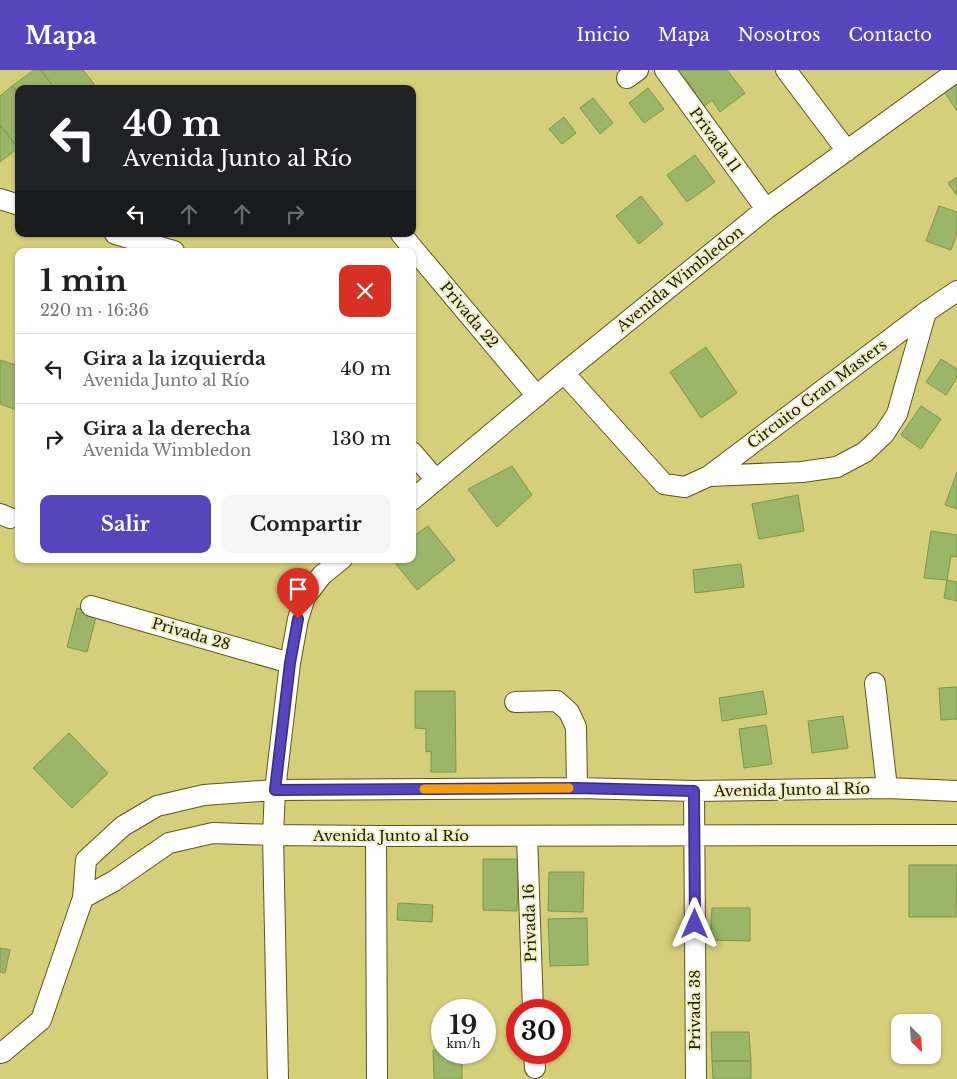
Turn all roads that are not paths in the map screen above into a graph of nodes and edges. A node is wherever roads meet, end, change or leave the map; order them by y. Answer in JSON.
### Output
{"nodes":[{"id":1,"x":665,"y":70,"type":"edge"},
{"id":2,"x":786,"y":70,"type":"edge"},
{"id":3,"x":957,"y":71,"type":"edge"},
{"id":4,"x":847,"y":151,"type":"junction"},
{"id":5,"x":0,"y":199,"type":"edge"},
{"id":6,"x":15,"y":204,"type":"edge"},
{"id":7,"x":766,"y":210,"type":"junction"},
{"id":8,"x":125,"y":237,"type":"edge"},
{"id":9,"x":404,"y":237,"type":"edge"},
{"id":10,"x":164,"y":248,"type":"edge"},
{"id":11,"x":413,"y":248,"type":"edge"},
{"id":12,"x":416,"y":252,"type":"edge"},
{"id":13,"x":957,"y":291,"type":"edge"},
{"id":14,"x":926,"y":312,"type":"junction"},
{"id":15,"x":564,"y":373,"type":"junction"},
{"id":16,"x":537,"y":396,"type":"junction"},
{"id":17,"x":416,"y":457,"type":"edge"},
{"id":18,"x":709,"y":476,"type":"junction"},
{"id":19,"x":436,"y":480,"type":"junction"},
{"id":20,"x":416,"y":497,"type":"edge"},
{"id":21,"x":337,"y":563,"type":"edge"},
{"id":22,"x":91,"y":606,"type":"dead end"},
{"id":23,"x":290,"y":663,"type":"junction"},
{"id":24,"x":875,"y":683,"type":"dead end"},
{"id":25,"x":515,"y":702,"type":"dead end"},
{"id":26,"x":577,"y":788,"type":"junction"},
{"id":27,"x":886,"y":788,"type":"junction"},
{"id":28,"x":275,"y":790,"type":"junction"},
{"id":29,"x":694,"y":791,"type":"junction"},
{"id":30,"x":957,"y":791,"type":"edge"},
{"id":31,"x":273,"y":835,"type":"junction"},
{"id":32,"x":694,"y":835,"type":"junction"},
{"id":33,"x":957,"y":835,"type":"edge"},
{"id":34,"x":376,"y":836,"type":"junction"},
{"id":35,"x":527,"y":836,"type":"junction"},
{"id":36,"x":83,"y":898,"type":"junction"},
{"id":37,"x":533,"y":999,"type":"edge"},
{"id":38,"x":0,"y":1053,"type":"edge"},
{"id":39,"x":278,"y":1079,"type":"edge"},
{"id":40,"x":377,"y":1079,"type":"edge"},
{"id":41,"x":696,"y":1079,"type":"edge"}],
"edges":[{"from":1,"to":7,"type":"street","name":"Privada 11"},
{"from":2,"to":4,"type":"street"},
{"from":3,"to":4,"type":"street","name":"Avenida Wimbledon"},
{"from":4,"to":7,"type":"street","name":"Avenida Wimbledon"},
{"from":5,"to":6,"type":"street"},
{"from":7,"to":15,"type":"street","name":"Avenida Wimbledon"},
{"from":8,"to":10,"type":"street"},
{"from":9,"to":11,"type":"street","name":"Privada 22"},
{"from":12,"to":16,"type":"street","name":"Privada 22"},
{"from":13,"to":14,"type":"street","name":"Circuito Gran Masters"},
{"from":14,"to":18,"type":"street","name":"Circuito Gran Masters"},
{"from":14,"to":18,"type":"street","name":"Circuito Gran Masters"},
{"from":15,"to":16,"type":"street","name":"Avenida Wimbledon"},
{"from":15,"to":18,"type":"street","name":"Circuito Gran Masters"},
{"from":16,"to":19,"type":"street","name":"Avenida Wimbledon"},
{"from":17,"to":19,"type":"street"},
{"from":19,"to":20,"type":"street","name":"Avenida Wimbledon"},
{"from":21,"to":23,"type":"street"},
{"from":22,"to":23,"type":"street","name":"Privada 28"},
{"from":23,"to":28,"type":"street"},
{"from":24,"to":27,"type":"street"},
{"from":25,"to":26,"type":"street"},
{"from":26,"to":28,"type":"street","name":"Avenida Junto al Río"},
{"from":26,"to":29,"type":"street","name":"Avenida Junto al Río"},
{"from":27,"to":29,"type":"street","name":"Avenida Junto al Río"},
{"from":27,"to":30,"type":"street","name":"Avenida Junto al Río"},
{"from":28,"to":31,"type":"street"},
{"from":28,"to":36,"type":"street","name":"Avenida Junto al Río"},
{"from":29,"to":32,"type":"street","name":"Privada 38"},
{"from":31,"to":34,"type":"street","name":"Avenida Junto al Río"},
{"from":31,"to":36,"type":"street","name":"Avenida Junto al Río"},
{"from":31,"to":39,"type":"street"},
{"from":32,"to":33,"type":"street","name":"Avenida Junto al Río"},
{"from":32,"to":35,"type":"street","name":"Avenida Junto al Río"},
{"from":32,"to":41,"type":"street","name":"Privada 38"},
{"from":34,"to":35,"type":"street","name":"Avenida Junto al Río"},
{"from":34,"to":40,"type":"street"},
{"from":35,"to":37,"type":"street","name":"Privada 16"},
{"from":36,"to":38,"type":"street","name":"Avenida Junto al Río"}]}
